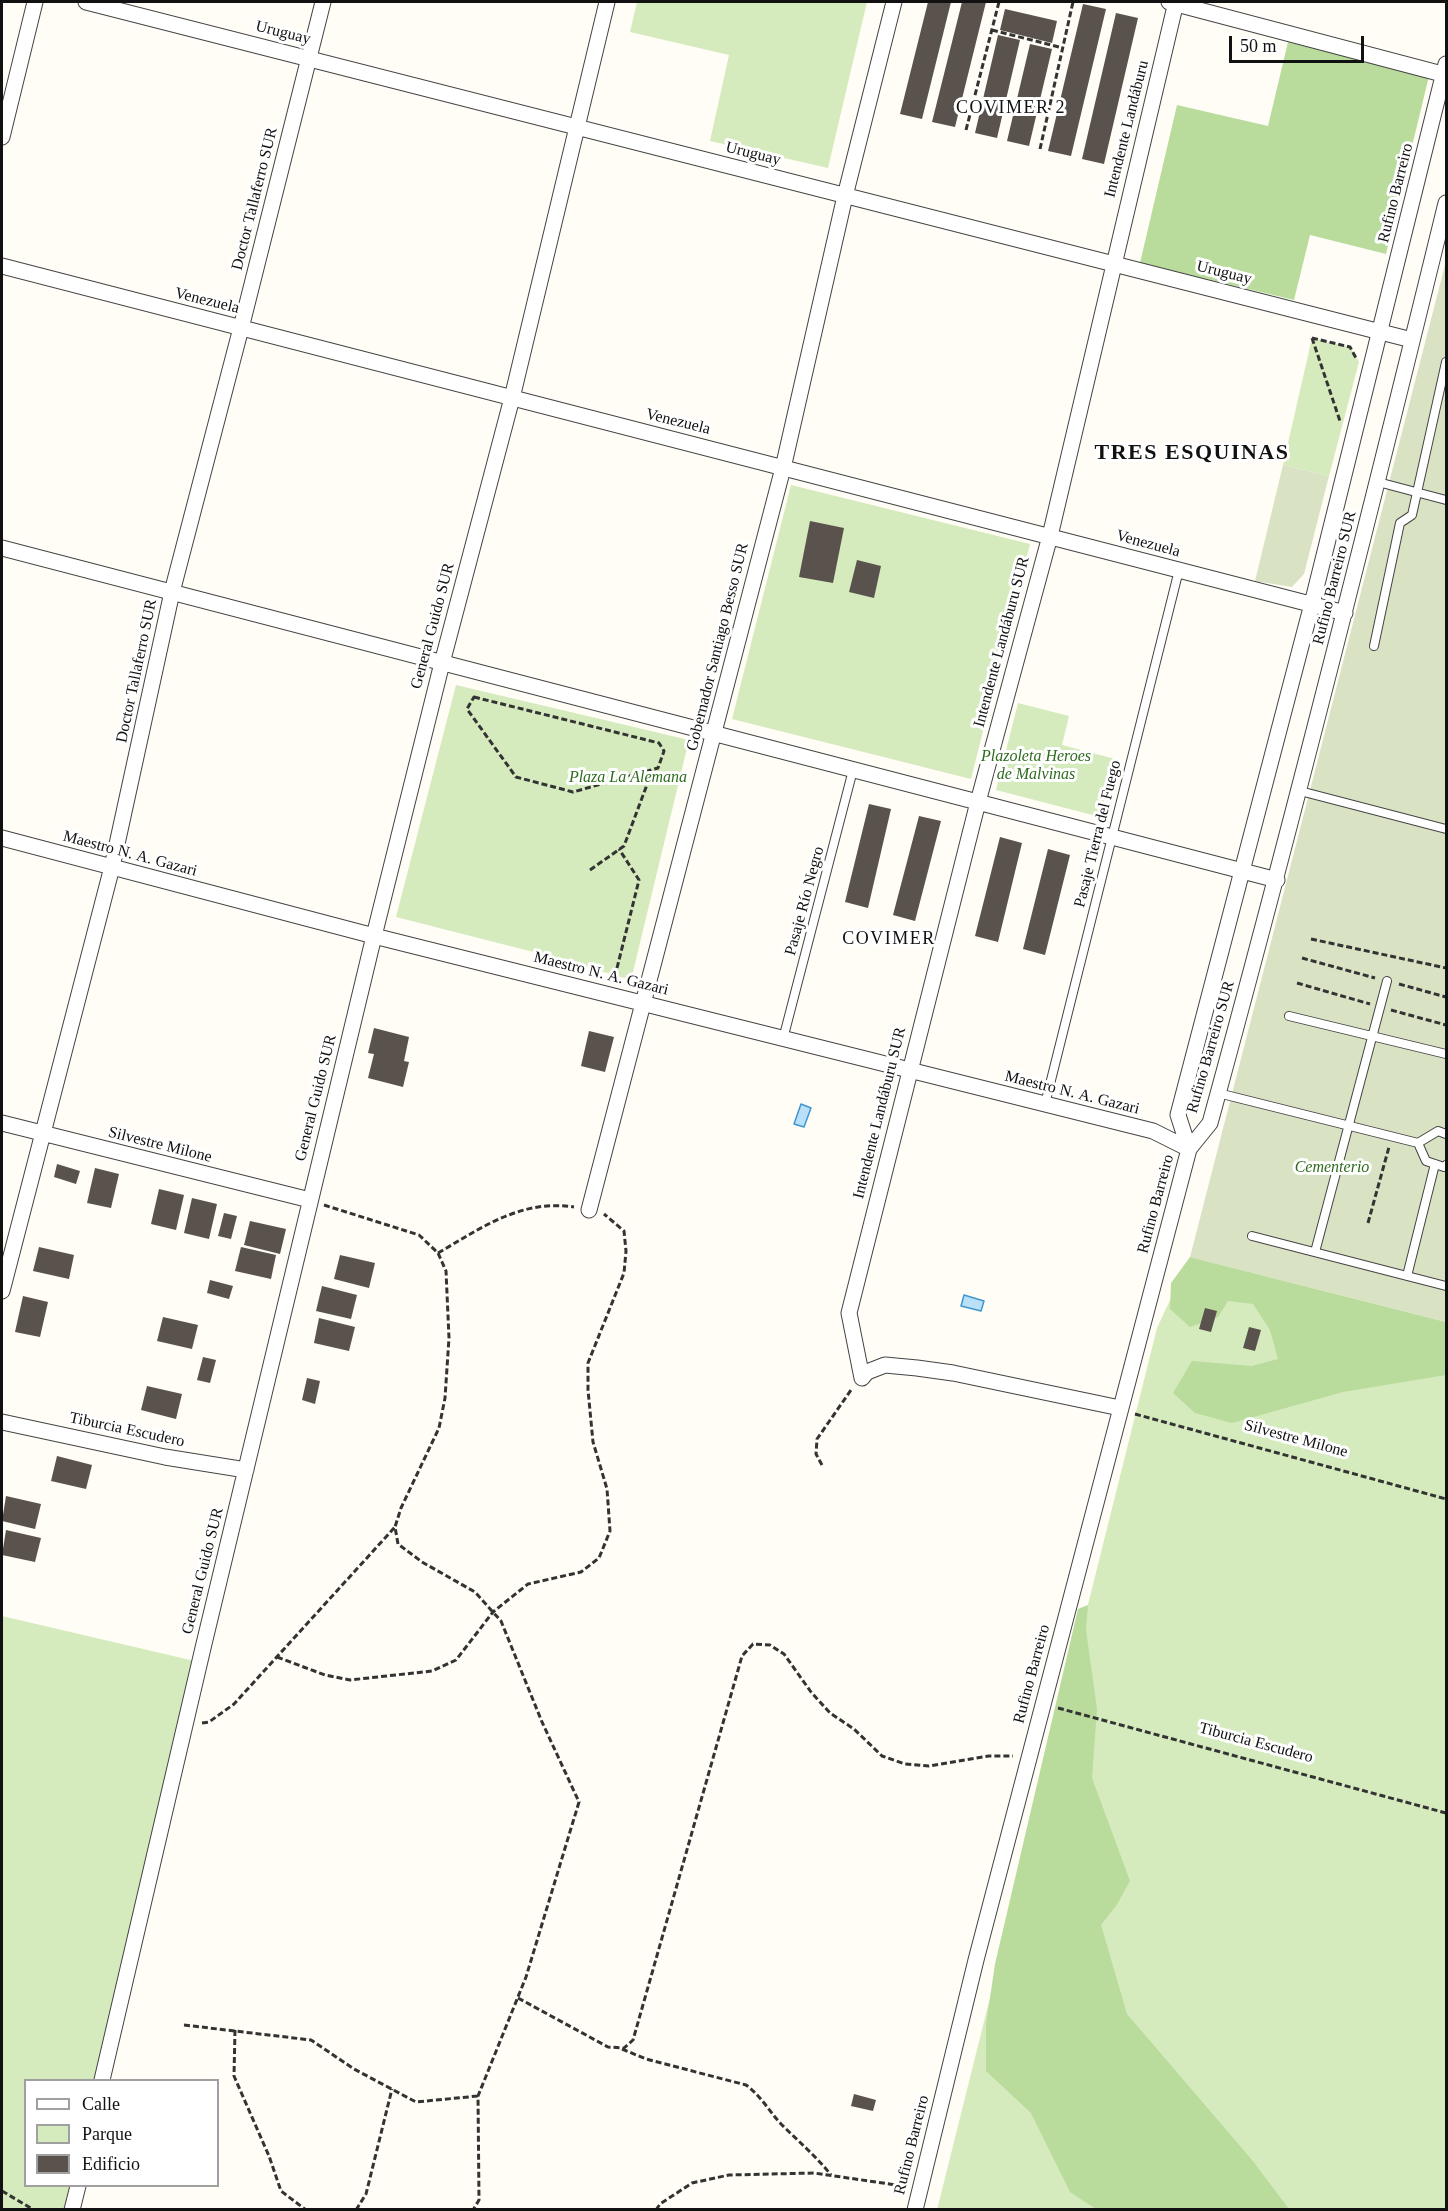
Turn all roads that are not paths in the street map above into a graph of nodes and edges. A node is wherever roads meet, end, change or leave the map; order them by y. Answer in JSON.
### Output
{"nodes":[{"id":1,"x":35,"y":2,"type":"edge"},
{"id":2,"x":86,"y":2,"type":"edge"},
{"id":3,"x":322,"y":2,"type":"edge"},
{"id":4,"x":606,"y":2,"type":"edge"},
{"id":5,"x":894,"y":2,"type":"edge"},
{"id":6,"x":1174,"y":2,"type":"edge"},
{"id":7,"x":309,"y":59,"type":"junction"},
{"id":8,"x":1446,"y":71,"type":"edge"},
{"id":9,"x":576,"y":127,"type":"junction"},
{"id":10,"x":2,"y":137,"type":"edge"},
{"id":11,"x":845,"y":196,"type":"junction"},
{"id":12,"x":1446,"y":202,"type":"edge"},
{"id":13,"x":1113,"y":264,"type":"junction"},
{"id":14,"x":2,"y":266,"type":"edge"},
{"id":15,"x":241,"y":328,"type":"junction"},
{"id":16,"x":1380,"y":330,"type":"junction"},
{"id":17,"x":1412,"y":340,"type":"junction"},
{"id":18,"x":1446,"y":363,"type":"edge"},
{"id":19,"x":512,"y":398,"type":"junction"},
{"id":20,"x":783,"y":468,"type":"junction"},
{"id":21,"x":1378,"y":482,"type":"junction"},
{"id":22,"x":1417,"y":493,"type":"junction"},
{"id":23,"x":1446,"y":500,"type":"edge"},
{"id":24,"x":1050,"y":536,"type":"junction"},
{"id":25,"x":2,"y":548,"type":"edge"},
{"id":26,"x":1179,"y":570,"type":"junction"},
{"id":27,"x":172,"y":592,"type":"junction"},
{"id":28,"x":1312,"y":604,"type":"junction"},
{"id":29,"x":1344,"y":613,"type":"junction"},
{"id":30,"x":1374,"y":646,"type":"dead end"},
{"id":31,"x":442,"y":663,"type":"junction"},
{"id":32,"x":714,"y":734,"type":"junction"},
{"id":33,"x":853,"y":770,"type":"junction"},
{"id":34,"x":1300,"y":791,"type":"junction"},
{"id":35,"x":978,"y":802,"type":"junction"},
{"id":36,"x":1446,"y":829,"type":"edge"},
{"id":37,"x":1111,"y":837,"type":"junction"},
{"id":38,"x":2,"y":838,"type":"edge"},
{"id":39,"x":112,"y":867,"type":"junction"},
{"id":40,"x":1242,"y":871,"type":"junction"},
{"id":41,"x":1277,"y":880,"type":"junction"},
{"id":42,"x":374,"y":936,"type":"junction"},
{"id":43,"x":1387,"y":981,"type":"dead end"},
{"id":44,"x":644,"y":1004,"type":"junction"},
{"id":45,"x":1289,"y":1016,"type":"dead end"},
{"id":46,"x":1372,"y":1036,"type":"junction"},
{"id":47,"x":783,"y":1039,"type":"junction"},
{"id":48,"x":1446,"y":1054,"type":"edge"},
{"id":49,"x":909,"y":1071,"type":"junction"},
{"id":50,"x":1218,"y":1093,"type":"junction"},
{"id":51,"x":1045,"y":1105,"type":"junction"},
{"id":52,"x":2,"y":1123,"type":"edge"},
{"id":53,"x":1350,"y":1126,"type":"junction"},
{"id":54,"x":1446,"y":1131,"type":"edge"},
{"id":55,"x":42,"y":1134,"type":"junction"},
{"id":56,"x":1418,"y":1143,"type":"junction"},
{"id":57,"x":1189,"y":1149,"type":"junction"},
{"id":58,"x":1435,"y":1164,"type":"junction"},
{"id":59,"x":1446,"y":1165,"type":"edge"},
{"id":60,"x":310,"y":1200,"type":"junction"},
{"id":61,"x":589,"y":1210,"type":"road end"},
{"id":62,"x":1252,"y":1236,"type":"dead end"},
{"id":63,"x":1315,"y":1252,"type":"junction"},
{"id":64,"x":1407,"y":1276,"type":"junction"},
{"id":65,"x":1446,"y":1286,"type":"edge"},
{"id":66,"x":2,"y":1291,"type":"edge"},
{"id":67,"x":1120,"y":1408,"type":"junction"},
{"id":68,"x":2,"y":1422,"type":"edge"},
{"id":69,"x":246,"y":1470,"type":"junction"},
{"id":70,"x":102,"y":2079,"type":"edge"},
{"id":71,"x":78,"y":2187,"type":"edge"},
{"id":72,"x":72,"y":2210,"type":"edge"},
{"id":73,"x":915,"y":2210,"type":"edge"}],
"edges":[{"from":1,"to":10,"type":"street"},
{"from":2,"to":7,"type":"street","name":"Uruguay"},
{"from":3,"to":7,"type":"street","name":"Doctor Tallaferro SUR"},
{"from":4,"to":9,"type":"street","name":"General Guido SUR"},
{"from":5,"to":11,"type":"street","name":"Gobernador Santiago Besso SUR"},
{"from":6,"to":8,"type":"street"},
{"from":6,"to":13,"type":"street","name":"Intendente Landáburu"},
{"from":7,"to":9,"type":"street","name":"Uruguay"},
{"from":7,"to":15,"type":"street","name":"Doctor Tallaferro SUR"},
{"from":8,"to":16,"type":"street","name":"Rufino Barreiro"},
{"from":9,"to":11,"type":"street","name":"Uruguay"},
{"from":9,"to":19,"type":"street","name":"General Guido SUR"},
{"from":11,"to":13,"type":"street","name":"Uruguay"},
{"from":11,"to":20,"type":"street","name":"Gobernador Santiago Besso SUR"},
{"from":12,"to":17,"type":"street"},
{"from":13,"to":16,"type":"street","name":"Uruguay"},
{"from":13,"to":24,"type":"street","name":"Intendente Landáburu SUR"},
{"from":14,"to":15,"type":"street","name":"Venezuela"},
{"from":15,"to":19,"type":"street","name":"Venezuela"},
{"from":15,"to":27,"type":"street","name":"Doctor Tallaferro SUR"},
{"from":16,"to":17,"type":"street","name":"Uruguay"},
{"from":16,"to":28,"type":"street","name":"Rufino Barreiro SUR"},
{"from":17,"to":21,"type":"street","name":"Rufino Barreiro SUR"},
{"from":18,"to":22,"type":"lane"},
{"from":19,"to":20,"type":"street","name":"Venezuela"},
{"from":19,"to":31,"type":"street","name":"General Guido SUR"},
{"from":20,"to":24,"type":"street","name":"Venezuela"},
{"from":20,"to":32,"type":"street","name":"Gobernador Santiago Besso SUR"},
{"from":21,"to":22,"type":"lane"},
{"from":21,"to":29,"type":"street","name":"Rufino Barreiro SUR"},
{"from":22,"to":23,"type":"lane"},
{"from":22,"to":30,"type":"lane"},
{"from":24,"to":26,"type":"street","name":"Venezuela"},
{"from":24,"to":35,"type":"street","name":"Intendente Landáburu SUR"},
{"from":25,"to":27,"type":"street"},
{"from":26,"to":28,"type":"street","name":"Venezuela"},
{"from":26,"to":37,"type":"lane","name":"Pasaje Tierra del Fuego"},
{"from":27,"to":31,"type":"street"},
{"from":27,"to":39,"type":"street","name":"Doctor Tallaferro SUR"},
{"from":28,"to":29,"type":"street","name":"Venezuela"},
{"from":28,"to":40,"type":"street","name":"Rufino Barreiro SUR"},
{"from":29,"to":34,"type":"street","name":"Rufino Barreiro SUR"},
{"from":31,"to":32,"type":"street"},
{"from":31,"to":42,"type":"street","name":"General Guido SUR"},
{"from":32,"to":33,"type":"street"},
{"from":32,"to":44,"type":"street","name":"Gobernador Santiago Besso SUR"},
{"from":33,"to":35,"type":"street"},
{"from":33,"to":47,"type":"lane","name":"Pasaje Río Negro"},
{"from":34,"to":36,"type":"lane"},
{"from":34,"to":41,"type":"street","name":"Rufino Barreiro SUR"},
{"from":35,"to":37,"type":"street"},
{"from":35,"to":49,"type":"street","name":"Intendente Landáburu SUR"},
{"from":37,"to":40,"type":"street"},
{"from":37,"to":51,"type":"lane","name":"Pasaje Tierra del Fuego"},
{"from":38,"to":39,"type":"street","name":"Maestro N. A. Gazari"},
{"from":39,"to":42,"type":"street","name":"Maestro N. A. Gazari"},
{"from":39,"to":55,"type":"street","name":"Doctor Tallaferro SUR"},
{"from":40,"to":41,"type":"street"},
{"from":40,"to":57,"type":"street","name":"Rufino Barreiro SUR"},
{"from":41,"to":50,"type":"street","name":"Rufino Barreiro SUR"},
{"from":42,"to":44,"type":"street","name":"Maestro N. A. Gazari"},
{"from":42,"to":60,"type":"street","name":"General Guido SUR"},
{"from":43,"to":46,"type":"lane"},
{"from":44,"to":47,"type":"street","name":"Maestro N. A. Gazari"},
{"from":44,"to":61,"type":"street","name":"Gobernador Santiago Besso SUR"},
{"from":45,"to":46,"type":"lane"},
{"from":46,"to":48,"type":"lane"},
{"from":46,"to":53,"type":"lane"},
{"from":47,"to":49,"type":"street","name":"Maestro N. A. Gazari"},
{"from":49,"to":51,"type":"street","name":"Maestro N. A. Gazari"},
{"from":49,"to":67,"type":"street","name":"Intendente Landáburu SUR"},
{"from":50,"to":53,"type":"lane"},
{"from":50,"to":57,"type":"street","name":"Rufino Barreiro SUR"},
{"from":51,"to":57,"type":"street","name":"Maestro N. A. Gazari"},
{"from":52,"to":55,"type":"street","name":"Silvestre Milone"},
{"from":53,"to":56,"type":"lane"},
{"from":53,"to":63,"type":"lane"},
{"from":54,"to":56,"type":"lane"},
{"from":55,"to":60,"type":"street","name":"Silvestre Milone"},
{"from":55,"to":66,"type":"street","name":"Doctor Tallaferro SUR"},
{"from":56,"to":58,"type":"lane"},
{"from":57,"to":67,"type":"street","name":"Rufino Barreiro"},
{"from":58,"to":59,"type":"lane"},
{"from":58,"to":64,"type":"lane"},
{"from":60,"to":69,"type":"street","name":"General Guido SUR"},
{"from":62,"to":63,"type":"lane"},
{"from":63,"to":64,"type":"lane"},
{"from":64,"to":65,"type":"lane"},
{"from":67,"to":73,"type":"street","name":"Rufino Barreiro"},
{"from":68,"to":69,"type":"street","name":"Tiburcia Escudero"},
{"from":69,"to":70,"type":"street","name":"General Guido SUR"},
{"from":71,"to":72,"type":"street"}]}
